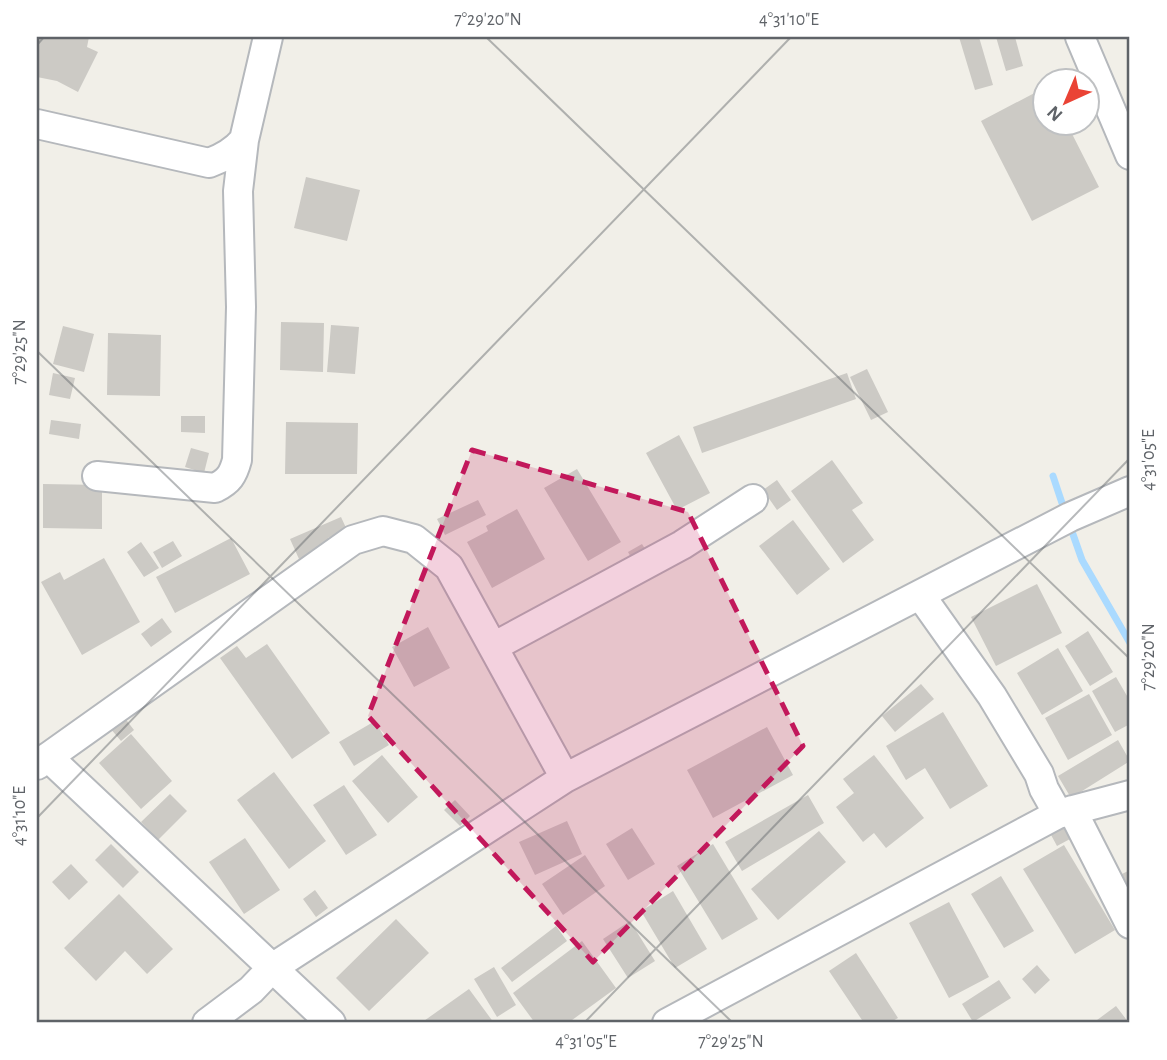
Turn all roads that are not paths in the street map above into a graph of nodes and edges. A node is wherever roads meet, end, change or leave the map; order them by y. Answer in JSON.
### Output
{"nodes":[{"id":1,"x":268,"y":37,"type":"edge"},
{"id":2,"x":1080,"y":37,"type":"edge"},
{"id":3,"x":37,"y":124,"type":"edge"},
{"id":4,"x":244,"y":141,"type":"junction"},
{"id":5,"x":1130,"y":155,"type":"edge"},
{"id":6,"x":209,"y":163,"type":"junction"},
{"id":7,"x":238,"y":191,"type":"junction"},
{"id":8,"x":97,"y":476,"type":"dead end"},
{"id":9,"x":1130,"y":491,"type":"edge"},
{"id":10,"x":753,"y":499,"type":"dead end"},
{"id":11,"x":921,"y":596,"type":"junction"},
{"id":12,"x":493,"y":647,"type":"junction"},
{"id":13,"x":42,"y":761,"type":"edge"},
{"id":14,"x":565,"y":778,"type":"junction"},
{"id":15,"x":1130,"y":795,"type":"edge"},
{"id":16,"x":1065,"y":812,"type":"junction"},
{"id":17,"x":1130,"y":924,"type":"edge"},
{"id":18,"x":272,"y":968,"type":"junction"},
{"id":19,"x":208,"y":1023,"type":"edge"},
{"id":20,"x":331,"y":1023,"type":"edge"},
{"id":21,"x":667,"y":1023,"type":"edge"}],
"edges":[{"from":1,"to":4,"type":"street"},
{"from":2,"to":5,"type":"street"},
{"from":3,"to":6,"type":"street"},
{"from":4,"to":6,"type":"street"},
{"from":4,"to":7,"type":"street"},
{"from":6,"to":7,"type":"street"},
{"from":7,"to":8,"type":"street"},
{"from":9,"to":11,"type":"street"},
{"from":10,"to":12,"type":"street"},
{"from":11,"to":14,"type":"street"},
{"from":11,"to":16,"type":"street"},
{"from":12,"to":13,"type":"street"},
{"from":12,"to":14,"type":"street"},
{"from":13,"to":18,"type":"street"},
{"from":14,"to":18,"type":"street"},
{"from":15,"to":16,"type":"street"},
{"from":16,"to":17,"type":"street"},
{"from":16,"to":21,"type":"street"},
{"from":18,"to":19,"type":"street"},
{"from":18,"to":20,"type":"street"}]}
